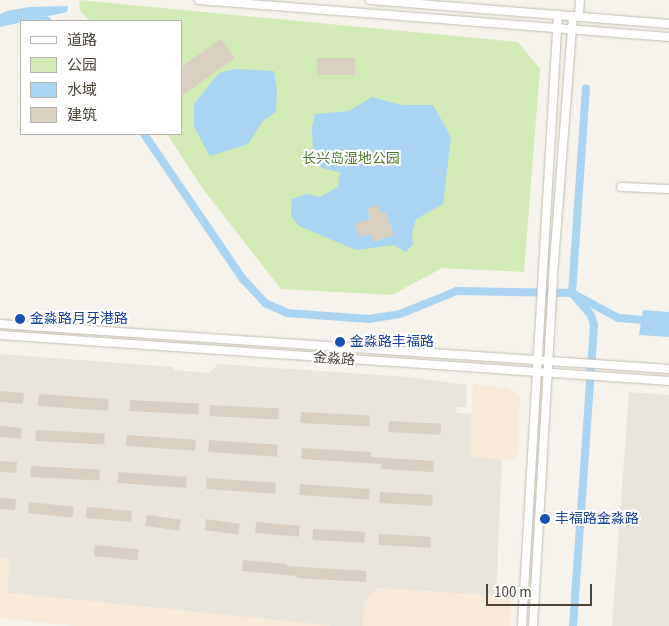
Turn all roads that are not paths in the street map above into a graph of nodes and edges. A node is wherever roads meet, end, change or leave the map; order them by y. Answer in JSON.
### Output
{"nodes":[{"id":1,"x":199,"y":0,"type":"edge"},
{"id":2,"x":370,"y":0,"type":"edge"},
{"id":3,"x":580,"y":0,"type":"edge"},
{"id":4,"x":558,"y":15,"type":"junction"},
{"id":5,"x":576,"y":16,"type":"junction"},
{"id":6,"x":669,"y":24,"type":"edge"},
{"id":7,"x":557,"y":28,"type":"junction"},
{"id":8,"x":571,"y":29,"type":"junction"},
{"id":9,"x":669,"y":37,"type":"edge"},
{"id":10,"x":621,"y":187,"type":"dead end"},
{"id":11,"x":669,"y":189,"type":"edge"},
{"id":12,"x":0,"y":324,"type":"edge"},
{"id":13,"x":0,"y":335,"type":"edge"},
{"id":14,"x":537,"y":360,"type":"junction"},
{"id":15,"x":548,"y":360,"type":"junction"},
{"id":16,"x":669,"y":369,"type":"edge"},
{"id":17,"x":536,"y":372,"type":"junction"},
{"id":18,"x":547,"y":373,"type":"junction"},
{"id":19,"x":669,"y":381,"type":"edge"},
{"id":20,"x":522,"y":626,"type":"edge"},
{"id":21,"x":533,"y":626,"type":"edge"}],
"edges":[{"from":1,"to":7,"type":"street"},
{"from":2,"to":4,"type":"street"},
{"from":3,"to":5,"type":"street"},
{"from":4,"to":5,"type":"street"},
{"from":4,"to":7,"type":"street"},
{"from":5,"to":6,"type":"street"},
{"from":5,"to":8,"type":"street"},
{"from":7,"to":8,"type":"street"},
{"from":7,"to":14,"type":"street"},
{"from":8,"to":9,"type":"street"},
{"from":8,"to":15,"type":"street"},
{"from":10,"to":11,"type":"street"},
{"from":12,"to":14,"type":"street","name":"金淼路"},
{"from":13,"to":17,"type":"street","name":"金淼路"},
{"from":14,"to":15,"type":"street","name":"金淼路"},
{"from":14,"to":17,"type":"street"},
{"from":15,"to":16,"type":"street","name":"金淼路"},
{"from":15,"to":18,"type":"street"},
{"from":17,"to":18,"type":"street","name":"金淼路"},
{"from":17,"to":20,"type":"street"},
{"from":18,"to":19,"type":"street","name":"金淼路"},
{"from":18,"to":21,"type":"street"}]}
